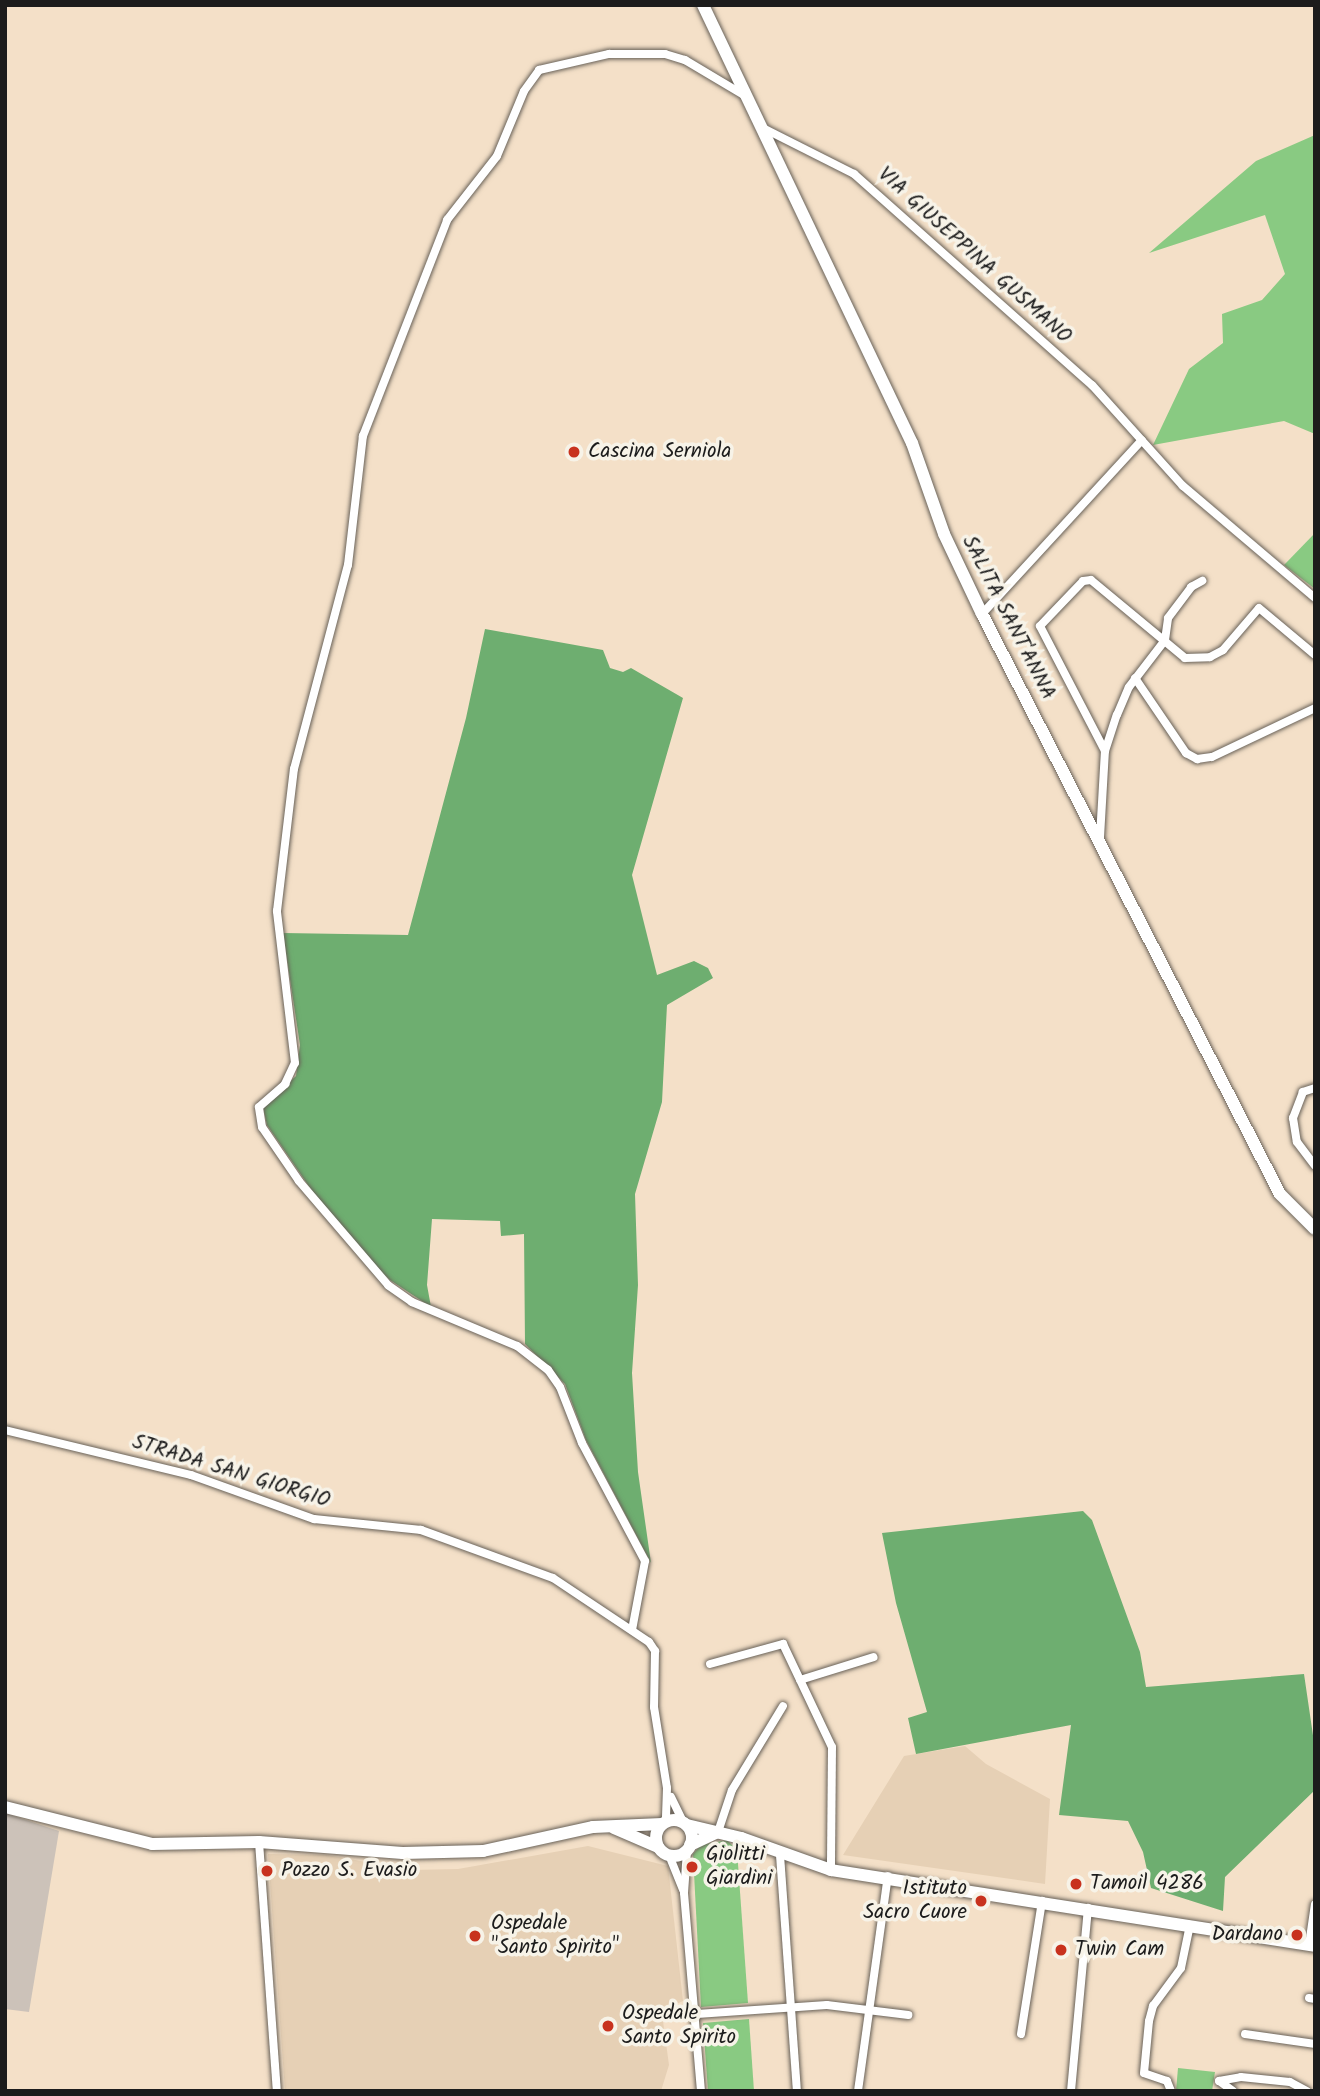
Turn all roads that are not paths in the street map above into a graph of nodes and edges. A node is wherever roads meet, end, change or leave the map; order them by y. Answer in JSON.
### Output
{"nodes":[{"id":1,"x":704,"y":5,"type":"edge"},
{"id":2,"x":747,"y":97,"type":"junction"},
{"id":3,"x":761,"y":127,"type":"junction"},
{"id":4,"x":1142,"y":440,"type":"junction"},
{"id":5,"x":1202,"y":581,"type":"dead end"},
{"id":6,"x":1315,"y":598,"type":"edge"},
{"id":7,"x":982,"y":614,"type":"junction"},
{"id":8,"x":1166,"y":640,"type":"junction"},
{"id":9,"x":1315,"y":655,"type":"edge"},
{"id":10,"x":1135,"y":678,"type":"junction"},
{"id":11,"x":1315,"y":708,"type":"edge"},
{"id":12,"x":1105,"y":751,"type":"junction"},
{"id":13,"x":1100,"y":837,"type":"junction"},
{"id":14,"x":1315,"y":1088,"type":"edge"},
{"id":15,"x":1315,"y":1166,"type":"edge"},
{"id":16,"x":1315,"y":1229,"type":"edge"},
{"id":17,"x":5,"y":1430,"type":"edge"},
{"id":18,"x":632,"y":1630,"type":"junction"},
{"id":19,"x":874,"y":1657,"type":"dead end"},
{"id":20,"x":710,"y":1664,"type":"dead end"},
{"id":21,"x":800,"y":1680,"type":"junction"},
{"id":22,"x":782,"y":1706,"type":"dead end"},
{"id":23,"x":667,"y":1788,"type":"junction"},
{"id":24,"x":5,"y":1807,"type":"edge"},
{"id":25,"x":664,"y":1823,"type":"junction"},
{"id":26,"x":685,"y":1824,"type":"junction"},
{"id":27,"x":607,"y":1825,"type":"junction"},
{"id":28,"x":718,"y":1832,"type":"junction"},
{"id":29,"x":259,"y":1842,"type":"junction"},
{"id":30,"x":689,"y":1848,"type":"junction"},
{"id":31,"x":664,"y":1851,"type":"junction"},
{"id":32,"x":779,"y":1855,"type":"junction"},
{"id":33,"x":831,"y":1870,"type":"junction"},
{"id":34,"x":888,"y":1876,"type":"junction"},
{"id":35,"x":684,"y":1893,"type":"junction"},
{"id":36,"x":1042,"y":1901,"type":"junction"},
{"id":37,"x":1315,"y":1903,"type":"edge"},
{"id":38,"x":1088,"y":1908,"type":"junction"},
{"id":39,"x":1190,"y":1925,"type":"junction"},
{"id":40,"x":1312,"y":1945,"type":"edge"},
{"id":41,"x":790,"y":2008,"type":"junction"},
{"id":42,"x":869,"y":2009,"type":"junction"},
{"id":43,"x":696,"y":2014,"type":"junction"},
{"id":44,"x":908,"y":2015,"type":"dead end"},
{"id":45,"x":1021,"y":2034,"type":"dead end"},
{"id":46,"x":1245,"y":2034,"type":"dead end"},
{"id":47,"x":1315,"y":2044,"type":"edge"},
{"id":48,"x":277,"y":2091,"type":"edge"},
{"id":49,"x":701,"y":2091,"type":"edge"},
{"id":50,"x":797,"y":2091,"type":"edge"},
{"id":51,"x":858,"y":2091,"type":"edge"},
{"id":52,"x":1071,"y":2091,"type":"edge"},
{"id":53,"x":1171,"y":2091,"type":"edge"},
{"id":54,"x":1233,"y":2091,"type":"edge"},
{"id":55,"x":1304,"y":2091,"type":"edge"}],
"edges":[{"from":1,"to":2,"type":"street","name":"SALITA SANT'ANNA"},
{"from":2,"to":3,"type":"street","name":"SALITA SANT'ANNA"},
{"from":2,"to":18,"type":"street"},
{"from":3,"to":4,"type":"street","name":"VIA GIUSEPPINA GUSMANO"},
{"from":3,"to":7,"type":"street","name":"SALITA SANT'ANNA"},
{"from":4,"to":6,"type":"street","name":"VIA GIUSEPPINA GUSMANO"},
{"from":4,"to":7,"type":"street"},
{"from":5,"to":8,"type":"street"},
{"from":7,"to":13,"type":"street","name":"SALITA SANT'ANNA"},
{"from":8,"to":9,"type":"street"},
{"from":8,"to":10,"type":"street"},
{"from":8,"to":12,"type":"street"},
{"from":10,"to":11,"type":"street"},
{"from":10,"to":12,"type":"street"},
{"from":12,"to":13,"type":"street"},
{"from":13,"to":16,"type":"street","name":"SALITA SANT'ANNA"},
{"from":14,"to":15,"type":"street"},
{"from":17,"to":18,"type":"street","name":"STRADA SAN GIORGIO"},
{"from":18,"to":23,"type":"street","name":"STRADA SAN GIORGIO"},
{"from":19,"to":21,"type":"street"},
{"from":20,"to":21,"type":"street"},
{"from":21,"to":33,"type":"street"},
{"from":22,"to":28,"type":"street"},
{"from":23,"to":25,"type":"street","name":"STRADA SAN GIORGIO"},
{"from":23,"to":26,"type":"street","name":"STRADA SAN GIORGIO"},
{"from":24,"to":29,"type":"street"},
{"from":25,"to":26,"type":"street"},
{"from":25,"to":27,"type":"street"},
{"from":25,"to":31,"type":"street"},
{"from":26,"to":28,"type":"street"},
{"from":26,"to":30,"type":"street"},
{"from":27,"to":29,"type":"street"},
{"from":27,"to":31,"type":"street"},
{"from":28,"to":30,"type":"street"},
{"from":28,"to":32,"type":"street"},
{"from":29,"to":48,"type":"street"},
{"from":30,"to":31,"type":"street"},
{"from":30,"to":35,"type":"street"},
{"from":31,"to":35,"type":"street"},
{"from":32,"to":33,"type":"street"},
{"from":32,"to":41,"type":"street"},
{"from":33,"to":34,"type":"street"},
{"from":34,"to":36,"type":"street"},
{"from":34,"to":42,"type":"street"},
{"from":35,"to":43,"type":"street"},
{"from":36,"to":38,"type":"street"},
{"from":36,"to":45,"type":"street"},
{"from":37,"to":40,"type":"street"},
{"from":38,"to":39,"type":"street"},
{"from":38,"to":52,"type":"street"},
{"from":39,"to":40,"type":"street"},
{"from":39,"to":53,"type":"street"},
{"from":41,"to":42,"type":"street"},
{"from":41,"to":43,"type":"street"},
{"from":41,"to":50,"type":"street"},
{"from":42,"to":44,"type":"street"},
{"from":42,"to":51,"type":"street"},
{"from":43,"to":49,"type":"street"},
{"from":46,"to":47,"type":"street"},
{"from":54,"to":55,"type":"street"}]}
